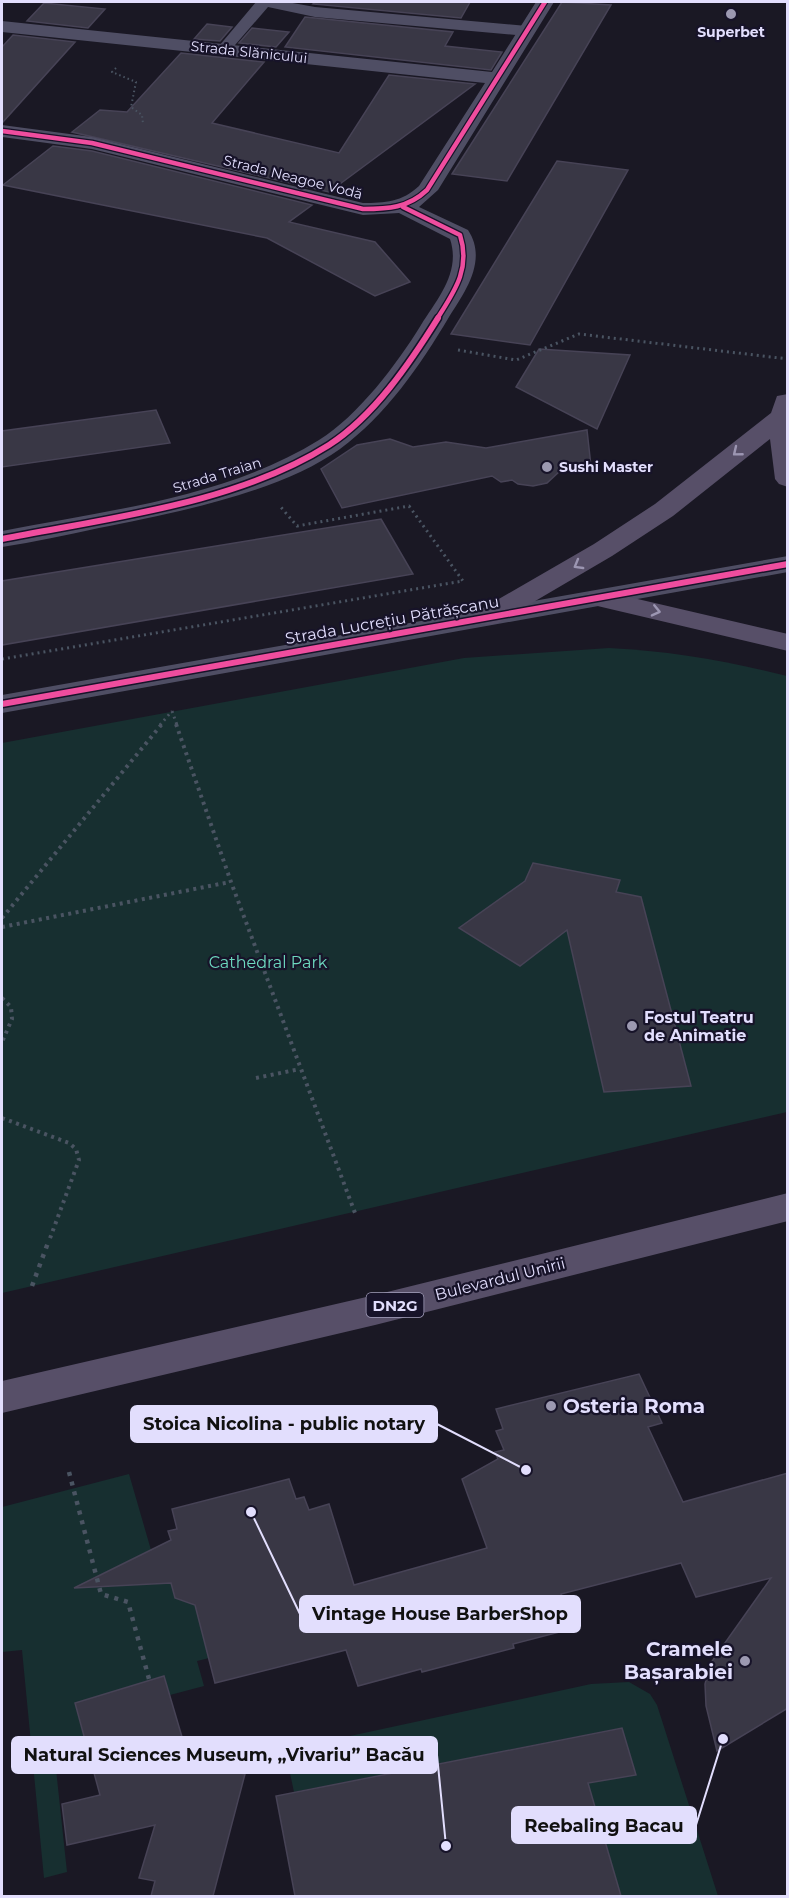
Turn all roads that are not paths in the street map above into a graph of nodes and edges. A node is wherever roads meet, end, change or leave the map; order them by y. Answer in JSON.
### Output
{"nodes":[{"id":1,"x":275,"y":2,"type":"edge"},
{"id":2,"x":544,"y":2,"type":"edge"},
{"id":3,"x":2,"y":26,"type":"edge"},
{"id":4,"x":527,"y":31,"type":"junction"},
{"id":5,"x":224,"y":50,"type":"junction"},
{"id":6,"x":497,"y":78,"type":"junction"},
{"id":7,"x":2,"y":131,"type":"edge"},
{"id":8,"x":403,"y":207,"type":"junction"},
{"id":9,"x":785,"y":406,"type":"edge"},
{"id":10,"x":788,"y":479,"type":"edge"},
{"id":11,"x":2,"y":539,"type":"edge"},
{"id":12,"x":788,"y":564,"type":"edge"},
{"id":13,"x":599,"y":598,"type":"junction"},
{"id":14,"x":488,"y":617,"type":"junction"},
{"id":15,"x":788,"y":643,"type":"edge"},
{"id":16,"x":2,"y":704,"type":"edge"},
{"id":17,"x":788,"y":1207,"type":"edge"},
{"id":18,"x":2,"y":1397,"type":"edge"}],
"edges":[{"from":1,"to":4,"type":"lane"},
{"from":1,"to":5,"type":"lane"},
{"from":2,"to":4,"type":"street"},
{"from":3,"to":5,"type":"street","name":"Strada Slănicului"},
{"from":4,"to":6,"type":"street"},
{"from":5,"to":6,"type":"street","name":"Strada Slănicului"},
{"from":6,"to":8,"type":"street"},
{"from":7,"to":8,"type":"street","name":"Strada Neagoe Vodă"},
{"from":8,"to":11,"type":"street","name":"Strada Traian"},
{"from":9,"to":10,"type":"main road"},
{"from":9,"to":14,"type":"main road","one_way":true},
{"from":12,"to":13,"type":"street","name":"Strada Lucrețiu Pătrășcanu"},
{"from":13,"to":14,"type":"street","name":"Strada Lucrețiu Pătrășcanu"},
{"from":13,"to":15,"type":"main road","one_way":true},
{"from":14,"to":16,"type":"street","name":"Strada Lucrețiu Pătrășcanu"},
{"from":17,"to":18,"type":"main road","name":"Bulevardul Unirii","number":"DN2G"}]}
